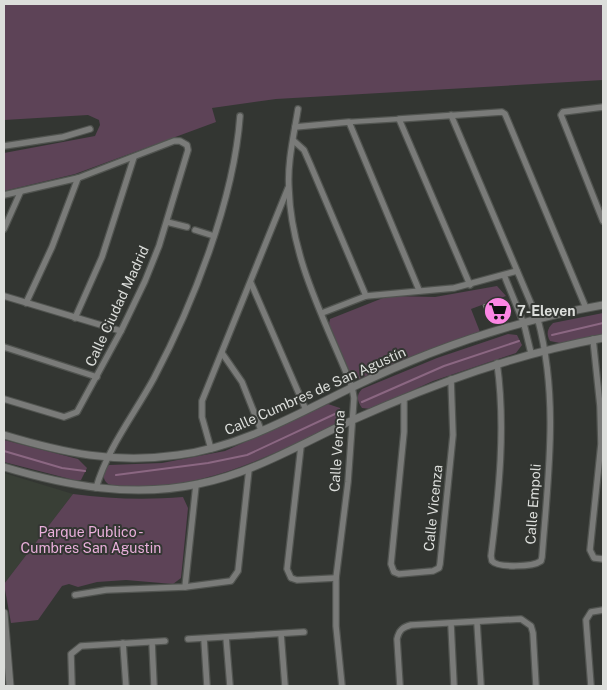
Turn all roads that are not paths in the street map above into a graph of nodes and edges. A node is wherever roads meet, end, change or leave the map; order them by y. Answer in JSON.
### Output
{"nodes":[{"id":1,"x":603,"y":107,"type":"edge"},
{"id":2,"x":298,"y":109,"type":"dead end"},
{"id":3,"x":452,"y":115,"type":"junction"},
{"id":4,"x":240,"y":116,"type":"dead end"},
{"id":5,"x":400,"y":119,"type":"junction"},
{"id":6,"x":349,"y":122,"type":"junction"},
{"id":7,"x":295,"y":127,"type":"junction"},
{"id":8,"x":90,"y":129,"type":"dead end"},
{"id":9,"x":294,"y":141,"type":"junction"},
{"id":10,"x":4,"y":146,"type":"edge"},
{"id":11,"x":134,"y":157,"type":"junction"},
{"id":12,"x":78,"y":178,"type":"junction"},
{"id":13,"x":288,"y":186,"type":"junction"},
{"id":14,"x":20,"y":193,"type":"junction"},
{"id":15,"x":4,"y":195,"type":"edge"},
{"id":16,"x":603,"y":221,"type":"edge"},
{"id":17,"x":167,"y":222,"type":"junction"},
{"id":18,"x":187,"y":227,"type":"dead end"},
{"id":19,"x":4,"y":229,"type":"edge"},
{"id":20,"x":195,"y":230,"type":"dead end"},
{"id":21,"x":214,"y":236,"type":"junction"},
{"id":22,"x":517,"y":271,"type":"junction"},
{"id":23,"x":504,"y":275,"type":"junction"},
{"id":24,"x":251,"y":283,"type":"junction"},
{"id":25,"x":470,"y":285,"type":"junction"},
{"id":26,"x":419,"y":290,"type":"junction"},
{"id":27,"x":4,"y":296,"type":"edge"},
{"id":28,"x":366,"y":296,"type":"junction"},
{"id":29,"x":26,"y":303,"type":"junction"},
{"id":30,"x":603,"y":305,"type":"edge"},
{"id":31,"x":586,"y":308,"type":"junction"},
{"id":32,"x":322,"y":313,"type":"junction"},
{"id":33,"x":75,"y":318,"type":"junction"},
{"id":34,"x":538,"y":320,"type":"junction"},
{"id":35,"x":524,"y":324,"type":"junction"},
{"id":36,"x":122,"y":331,"type":"junction"},
{"id":37,"x":603,"y":338,"type":"edge"},
{"id":38,"x":593,"y":340,"type":"junction"},
{"id":39,"x":4,"y":347,"type":"edge"},
{"id":40,"x":545,"y":349,"type":"junction"},
{"id":41,"x":222,"y":353,"type":"junction"},
{"id":42,"x":531,"y":353,"type":"junction"},
{"id":43,"x":497,"y":363,"type":"junction"},
{"id":44,"x":97,"y":377,"type":"junction"},
{"id":45,"x":451,"y":379,"type":"junction"},
{"id":46,"x":352,"y":387,"type":"junction"},
{"id":47,"x":4,"y":398,"type":"edge"},
{"id":48,"x":404,"y":398,"type":"junction"},
{"id":49,"x":306,"y":410,"type":"junction"},
{"id":50,"x":354,"y":420,"type":"junction"},
{"id":51,"x":261,"y":430,"type":"junction"},
{"id":52,"x":4,"y":435,"type":"edge"},
{"id":53,"x":301,"y":446,"type":"junction"},
{"id":54,"x":212,"y":449,"type":"junction"},
{"id":55,"x":106,"y":459,"type":"junction"},
{"id":56,"x":4,"y":467,"type":"edge"},
{"id":57,"x":249,"y":469,"type":"junction"},
{"id":58,"x":196,"y":485,"type":"junction"},
{"id":59,"x":96,"y":488,"type":"junction"},
{"id":60,"x":603,"y":559,"type":"edge"},
{"id":61,"x":336,"y":578,"type":"junction"},
{"id":62,"x":185,"y":587,"type":"junction"},
{"id":63,"x":75,"y":595,"type":"dead end"},
{"id":64,"x":603,"y":610,"type":"edge"},
{"id":65,"x":4,"y":613,"type":"edge"},
{"id":66,"x":477,"y":623,"type":"junction"},
{"id":67,"x":450,"y":624,"type":"junction"},
{"id":68,"x":304,"y":632,"type":"dead end"},
{"id":69,"x":281,"y":634,"type":"junction"},
{"id":70,"x":226,"y":637,"type":"junction"},
{"id":71,"x":188,"y":639,"type":"dead end"},
{"id":72,"x":204,"y":639,"type":"junction"},
{"id":73,"x":165,"y":641,"type":"dead end"},
{"id":74,"x":152,"y":642,"type":"junction"},
{"id":75,"x":124,"y":643,"type":"junction"},
{"id":76,"x":10,"y":686,"type":"edge"},
{"id":77,"x":72,"y":686,"type":"edge"},
{"id":78,"x":126,"y":686,"type":"edge"},
{"id":79,"x":154,"y":686,"type":"edge"},
{"id":80,"x":207,"y":686,"type":"edge"},
{"id":81,"x":230,"y":686,"type":"edge"},
{"id":82,"x":285,"y":686,"type":"edge"},
{"id":83,"x":342,"y":686,"type":"edge"},
{"id":84,"x":400,"y":686,"type":"edge"},
{"id":85,"x":454,"y":686,"type":"edge"},
{"id":86,"x":481,"y":686,"type":"edge"},
{"id":87,"x":536,"y":686,"type":"edge"},
{"id":88,"x":591,"y":686,"type":"edge"}],
"edges":[{"from":1,"to":16,"type":"street"},
{"from":2,"to":7,"type":"street","name":"Calle Verona"},
{"from":3,"to":5,"type":"street"},
{"from":3,"to":22,"type":"street","name":"Calle Empoli"},
{"from":3,"to":31,"type":"street"},
{"from":4,"to":21,"type":"street"},
{"from":5,"to":6,"type":"street"},
{"from":5,"to":25,"type":"street"},
{"from":6,"to":7,"type":"street"},
{"from":6,"to":26,"type":"street"},
{"from":7,"to":9,"type":"street","name":"Calle Verona"},
{"from":8,"to":10,"type":"street"},
{"from":9,"to":13,"type":"street","name":"Calle Verona"},
{"from":9,"to":28,"type":"street"},
{"from":11,"to":12,"type":"street","name":"Calle Ciudad Madrid"},
{"from":11,"to":17,"type":"street","name":"Calle Ciudad Madrid"},
{"from":11,"to":33,"type":"street"},
{"from":12,"to":14,"type":"street","name":"Calle Ciudad Madrid"},
{"from":12,"to":29,"type":"street"},
{"from":13,"to":24,"type":"street"},
{"from":13,"to":32,"type":"street","name":"Calle Verona"},
{"from":14,"to":15,"type":"street","name":"Calle Ciudad Madrid"},
{"from":14,"to":19,"type":"street"},
{"from":17,"to":18,"type":"street"},
{"from":17,"to":36,"type":"street","name":"Calle Ciudad Madrid"},
{"from":20,"to":21,"type":"street"},
{"from":21,"to":55,"type":"street"},
{"from":22,"to":23,"type":"street"},
{"from":22,"to":34,"type":"street","name":"Calle Empoli"},
{"from":23,"to":25,"type":"street"},
{"from":23,"to":35,"type":"street"},
{"from":24,"to":41,"type":"street"},
{"from":24,"to":49,"type":"street"},
{"from":25,"to":26,"type":"street"},
{"from":26,"to":28,"type":"street"},
{"from":27,"to":29,"type":"street"},
{"from":28,"to":32,"type":"street"},
{"from":29,"to":33,"type":"street"},
{"from":30,"to":31,"type":"street","name":"Calle Cumbres de San Agustín"},
{"from":31,"to":34,"type":"street","name":"Calle Cumbres de San Agustín"},
{"from":32,"to":46,"type":"street","name":"Calle Verona"},
{"from":33,"to":36,"type":"street"},
{"from":34,"to":35,"type":"street","name":"Calle Cumbres de San Agustín"},
{"from":34,"to":40,"type":"street","name":"Calle Empoli"},
{"from":35,"to":42,"type":"street"},
{"from":35,"to":46,"type":"street","name":"Calle Cumbres de San Agustín"},
{"from":36,"to":44,"type":"street","name":"Calle Ciudad Madrid"},
{"from":37,"to":38,"type":"street"},
{"from":38,"to":40,"type":"street"},
{"from":38,"to":60,"type":"street"},
{"from":39,"to":44,"type":"street"},
{"from":40,"to":42,"type":"street"},
{"from":40,"to":43,"type":"street","name":"Calle Empoli"},
{"from":41,"to":51,"type":"street"},
{"from":41,"to":54,"type":"street"},
{"from":42,"to":43,"type":"street"},
{"from":43,"to":45,"type":"street"},
{"from":44,"to":47,"type":"street","name":"Calle Ciudad Madrid"},
{"from":45,"to":48,"type":"street"},
{"from":45,"to":48,"type":"street","name":"Calle Vicenza"},
{"from":46,"to":49,"type":"street","name":"Calle Cumbres de San Agustín"},
{"from":46,"to":50,"type":"street","name":"Calle Verona"},
{"from":48,"to":50,"type":"street"},
{"from":49,"to":51,"type":"street","name":"Calle Cumbres de San Agustín"},
{"from":50,"to":53,"type":"street"},
{"from":50,"to":61,"type":"street","name":"Calle Verona"},
{"from":51,"to":54,"type":"street","name":"Calle Cumbres de San Agustín"},
{"from":52,"to":55,"type":"street","name":"Calle Cumbres de San Agustín"},
{"from":53,"to":57,"type":"street"},
{"from":53,"to":61,"type":"street"},
{"from":54,"to":55,"type":"street","name":"Calle Cumbres de San Agustín"},
{"from":55,"to":59,"type":"street"},
{"from":56,"to":59,"type":"street"},
{"from":57,"to":58,"type":"street"},
{"from":57,"to":62,"type":"street"},
{"from":58,"to":59,"type":"street"},
{"from":58,"to":62,"type":"street"},
{"from":61,"to":83,"type":"street","name":"Calle Verona"},
{"from":62,"to":63,"type":"street"},
{"from":64,"to":88,"type":"street"},
{"from":65,"to":76,"type":"street"},
{"from":66,"to":67,"type":"street"},
{"from":66,"to":86,"type":"street"},
{"from":66,"to":87,"type":"street"},
{"from":67,"to":84,"type":"street"},
{"from":67,"to":85,"type":"street"},
{"from":68,"to":69,"type":"street"},
{"from":69,"to":70,"type":"street"},
{"from":69,"to":82,"type":"street"},
{"from":70,"to":72,"type":"street"},
{"from":70,"to":81,"type":"street"},
{"from":71,"to":72,"type":"street"},
{"from":72,"to":80,"type":"street"},
{"from":73,"to":74,"type":"street"},
{"from":74,"to":75,"type":"street"},
{"from":74,"to":79,"type":"street"},
{"from":75,"to":77,"type":"street"},
{"from":75,"to":78,"type":"street"}]}
